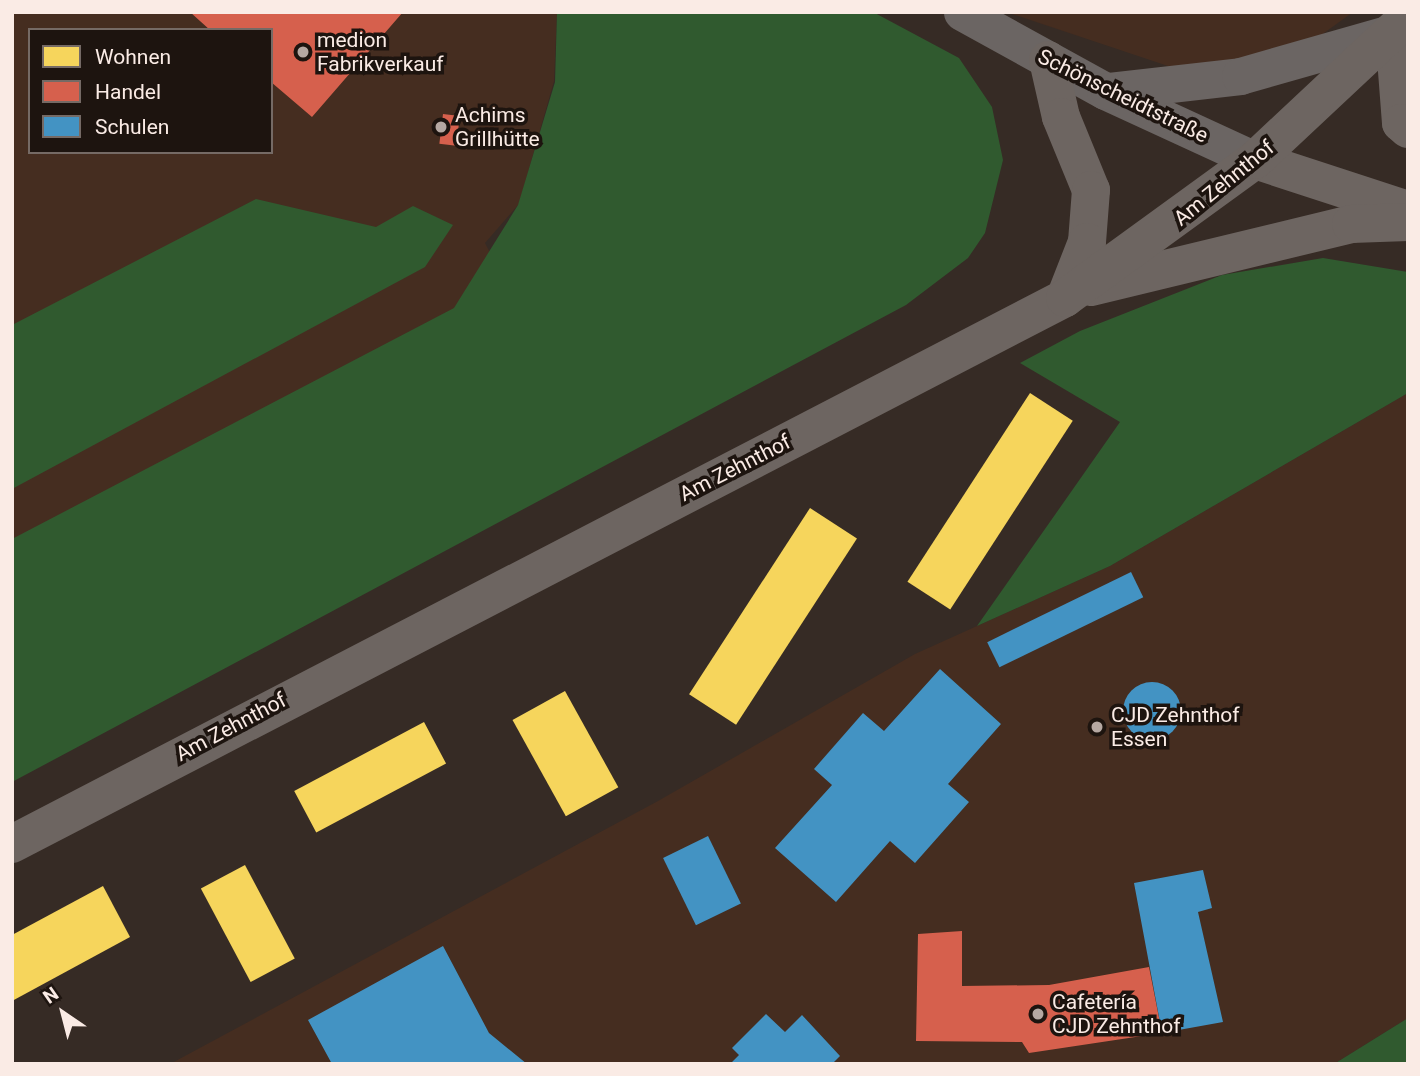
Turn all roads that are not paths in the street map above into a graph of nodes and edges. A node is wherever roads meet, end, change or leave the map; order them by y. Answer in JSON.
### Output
{"nodes":[{"id":1,"x":962,"y":12,"type":"edge"},
{"id":2,"x":1401,"y":25,"type":"edge"},
{"id":3,"x":1048,"y":60,"type":"junction"},
{"id":4,"x":1105,"y":91,"type":"junction"},
{"id":5,"x":1408,"y":129,"type":"edge"},
{"id":6,"x":1255,"y":160,"type":"junction"},
{"id":7,"x":1408,"y":210,"type":"edge"},
{"id":8,"x":1408,"y":222,"type":"edge"},
{"id":9,"x":1072,"y":294,"type":"junction"},
{"id":10,"x":12,"y":844,"type":"edge"}],
"edges":[{"from":1,"to":3,"type":"street","name":"Schönscheidtstraße"},
{"from":2,"to":4,"type":"street"},
{"from":2,"to":5,"type":"main road"},
{"from":2,"to":6,"type":"main road","name":"Am Zehnthof"},
{"from":3,"to":4,"type":"street","name":"Schönscheidtstraße"},
{"from":3,"to":9,"type":"main road"},
{"from":4,"to":6,"type":"street","name":"Schönscheidtstraße"},
{"from":6,"to":7,"type":"main road","name":"Schönscheidtstraße"},
{"from":6,"to":9,"type":"main road","name":"Am Zehnthof"},
{"from":8,"to":9,"type":"main road"},
{"from":9,"to":10,"type":"main road","name":"Am Zehnthof"}]}
